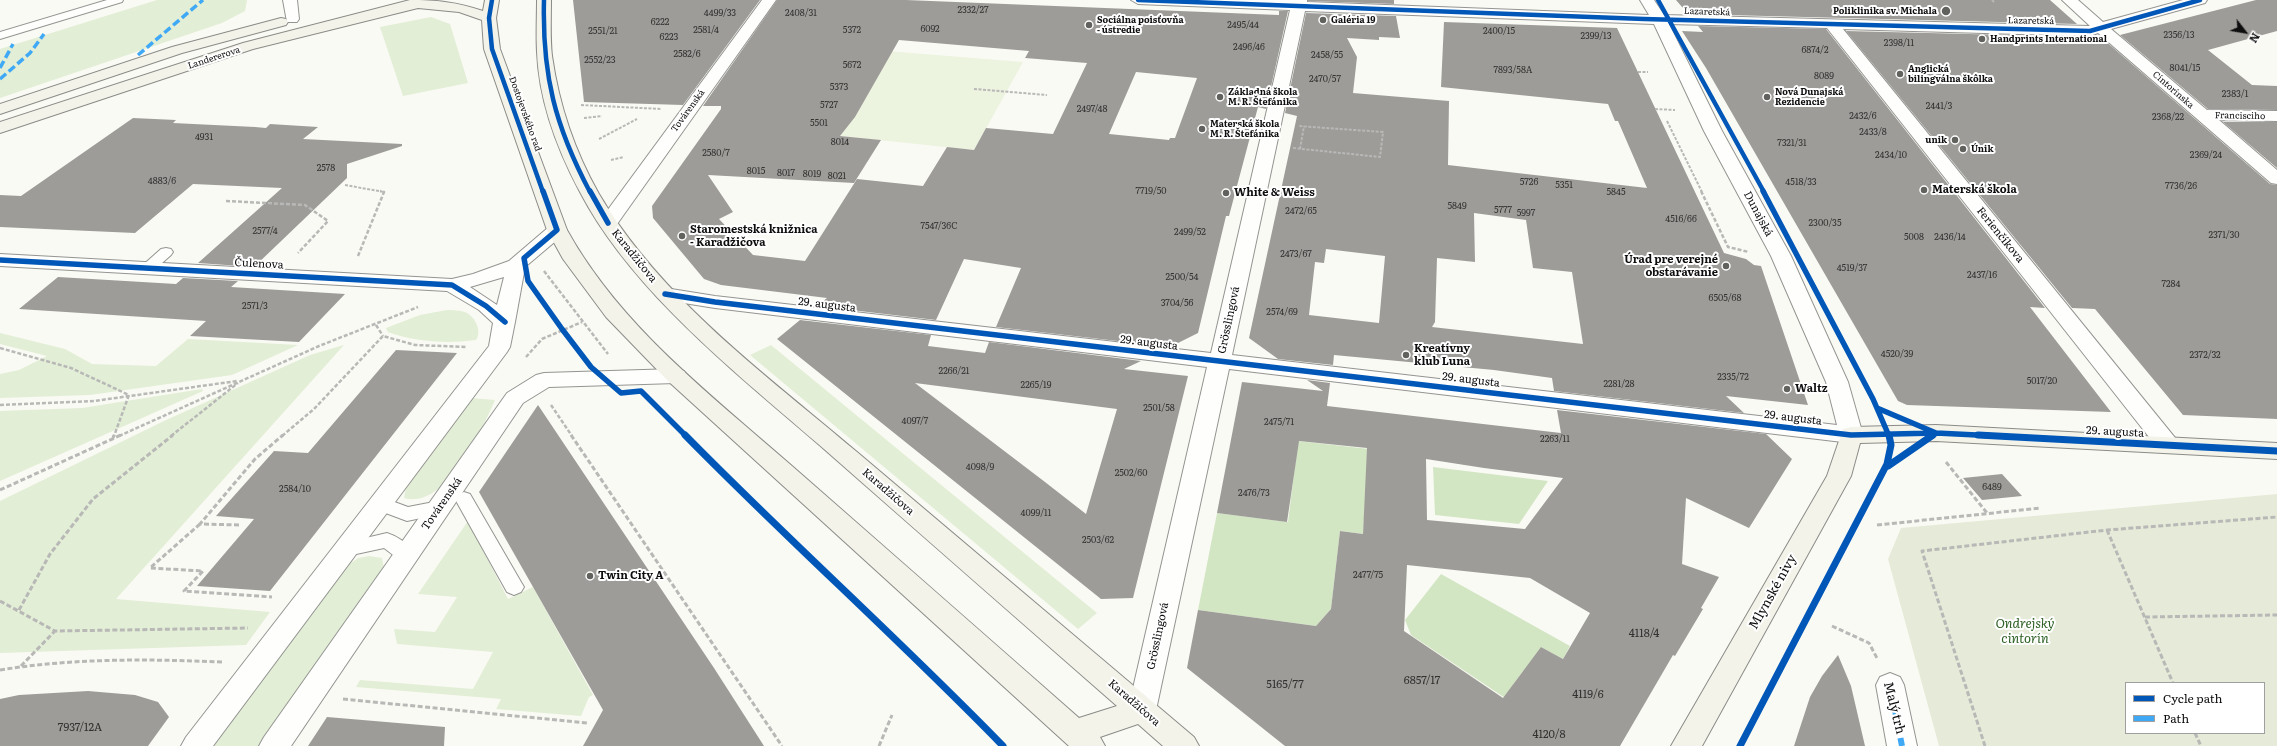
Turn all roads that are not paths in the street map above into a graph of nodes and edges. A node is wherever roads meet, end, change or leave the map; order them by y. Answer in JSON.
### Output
{"nodes":[{"id":1,"x":118,"y":0,"type":"edge"},
{"id":2,"x":290,"y":0,"type":"edge"},
{"id":3,"x":378,"y":0,"type":"edge"},
{"id":4,"x":431,"y":0,"type":"edge"},
{"id":5,"x":492,"y":0,"type":"edge"},
{"id":6,"x":544,"y":0,"type":"edge"},
{"id":7,"x":769,"y":0,"type":"edge"},
{"id":8,"x":1138,"y":0,"type":"edge"},
{"id":9,"x":1647,"y":0,"type":"edge"},
{"id":10,"x":2069,"y":0,"type":"edge"},
{"id":11,"x":2200,"y":0,"type":"edge"},
{"id":12,"x":1299,"y":3,"type":"edge"},
{"id":13,"x":415,"y":4,"type":"junction"},
{"id":14,"x":324,"y":12,"type":"dead end"},
{"id":15,"x":308,"y":16,"type":"dead end"},
{"id":16,"x":489,"y":18,"type":"junction"},
{"id":17,"x":1658,"y":20,"type":"junction"},
{"id":18,"x":1832,"y":25,"type":"junction"},
{"id":19,"x":294,"y":26,"type":"junction"},
{"id":20,"x":2100,"y":27,"type":"junction"},
{"id":21,"x":0,"y":36,"type":"edge"},
{"id":22,"x":0,"y":109,"type":"edge"},
{"id":23,"x":2202,"y":115,"type":"junction"},
{"id":24,"x":2277,"y":116,"type":"edge"},
{"id":25,"x":0,"y":128,"type":"edge"},
{"id":26,"x":2277,"y":179,"type":"edge"},
{"id":27,"x":608,"y":223,"type":"junction"},
{"id":28,"x":557,"y":230,"type":"junction"},
{"id":29,"x":166,"y":252,"type":"dead end"},
{"id":30,"x":0,"y":260,"type":"edge"},
{"id":31,"x":516,"y":265,"type":"junction"},
{"id":32,"x":148,"y":268,"type":"junction"},
{"id":33,"x":452,"y":285,"type":"junction"},
{"id":34,"x":665,"y":294,"type":"junction"},
{"id":35,"x":505,"y":322,"type":"junction"},
{"id":36,"x":1220,"y":361,"type":"junction"},
{"id":37,"x":676,"y":376,"type":"junction"},
{"id":38,"x":1851,"y":435,"type":"junction"},
{"id":39,"x":2168,"y":445,"type":"junction"},
{"id":40,"x":2277,"y":450,"type":"edge"},
{"id":41,"x":464,"y":499,"type":"dead end"},
{"id":42,"x":381,"y":504,"type":"junction"},
{"id":43,"x":440,"y":508,"type":"junction"},
{"id":44,"x":347,"y":549,"type":"junction"},
{"id":45,"x":407,"y":555,"type":"junction"},
{"id":46,"x":514,"y":587,"type":"dead end"},
{"id":47,"x":1890,"y":685,"type":"road end"},
{"id":48,"x":1142,"y":710,"type":"junction"},
{"id":49,"x":1083,"y":739,"type":"edge"},
{"id":50,"x":196,"y":746,"type":"edge"},
{"id":51,"x":274,"y":746,"type":"edge"},
{"id":52,"x":1184,"y":746,"type":"edge"},
{"id":53,"x":1686,"y":746,"type":"edge"},
{"id":54,"x":1902,"y":746,"type":"edge"}],
"edges":[{"from":1,"to":21,"type":"lane"},
{"from":2,"to":19,"type":"street"},
{"from":3,"to":14,"type":"main road"},
{"from":4,"to":13,"type":"main road","name":"Landererova"},
{"from":5,"to":16,"type":"main road","name":"Dostojevského rad"},
{"from":6,"to":27,"type":"main road"},
{"from":7,"to":27,"type":"street","name":"Továrenská"},
{"from":8,"to":12,"type":"street","name":"Lazaretská"},
{"from":9,"to":17,"type":"street","name":"Dunajská"},
{"from":10,"to":20,"type":"street","name":"Cintorínska"},
{"from":11,"to":20,"type":"street","name":"Lazaretská"},
{"from":12,"to":17,"type":"street","name":"Lazaretská"},
{"from":12,"to":36,"type":"street","name":"Grösslingová"},
{"from":13,"to":16,"type":"main road"},
{"from":13,"to":19,"type":"main road","name":"Landererova"},
{"from":15,"to":19,"type":"main road","name":"Landererova"},
{"from":16,"to":28,"type":"main road","name":"Dostojevského rad"},
{"from":17,"to":18,"type":"street","name":"Lazaretská"},
{"from":17,"to":38,"type":"street","name":"Dunajská"},
{"from":18,"to":20,"type":"street","name":"Lazaretská"},
{"from":18,"to":39,"type":"street","name":"Ferienčíkova"},
{"from":19,"to":22,"type":"main road","name":"Landererova"},
{"from":19,"to":25,"type":"main road","name":"Landererova"},
{"from":20,"to":23,"type":"street","name":"Cintorínska"},
{"from":23,"to":24,"type":"street","name":"Francisciho"},
{"from":23,"to":26,"type":"street","name":"Cintorínska"},
{"from":27,"to":34,"type":"main road","name":"Karadžičova"},
{"from":28,"to":31,"type":"street"},
{"from":28,"to":37,"type":"main road","name":"Dostojevského rad"},
{"from":29,"to":32,"type":"lane"},
{"from":30,"to":32,"type":"street","name":"Čulenova"},
{"from":31,"to":33,"type":"street","name":"Čulenova"},
{"from":31,"to":35,"type":"street"},
{"from":32,"to":33,"type":"street","name":"Čulenova"},
{"from":33,"to":35,"type":"street","name":"Čulenova"},
{"from":34,"to":36,"type":"street","name":"29. augusta"},
{"from":34,"to":48,"type":"main road","name":"Karadžičova"},
{"from":35,"to":42,"type":"street"},
{"from":36,"to":38,"type":"street","name":"29. augusta"},
{"from":36,"to":48,"type":"street","name":"Grösslingová"},
{"from":37,"to":43,"type":"street","name":"Továrenská"},
{"from":37,"to":49,"type":"main road"},
{"from":38,"to":39,"type":"main road","name":"29. augusta"},
{"from":38,"to":53,"type":"main road","name":"Mlynské nivy"},
{"from":39,"to":40,"type":"main road","name":"29. augusta"},
{"from":41,"to":46,"type":"lane"},
{"from":42,"to":43,"type":"lane"},
{"from":42,"to":44,"type":"street"},
{"from":43,"to":45,"type":"street","name":"Továrenská"},
{"from":44,"to":45,"type":"lane"},
{"from":44,"to":50,"type":"street"},
{"from":45,"to":51,"type":"street","name":"Továrenská"},
{"from":47,"to":54,"type":"street","name":"Malý trh"},
{"from":48,"to":49,"type":"main road"},
{"from":48,"to":52,"type":"main road","name":"Karadžičova"}]}
